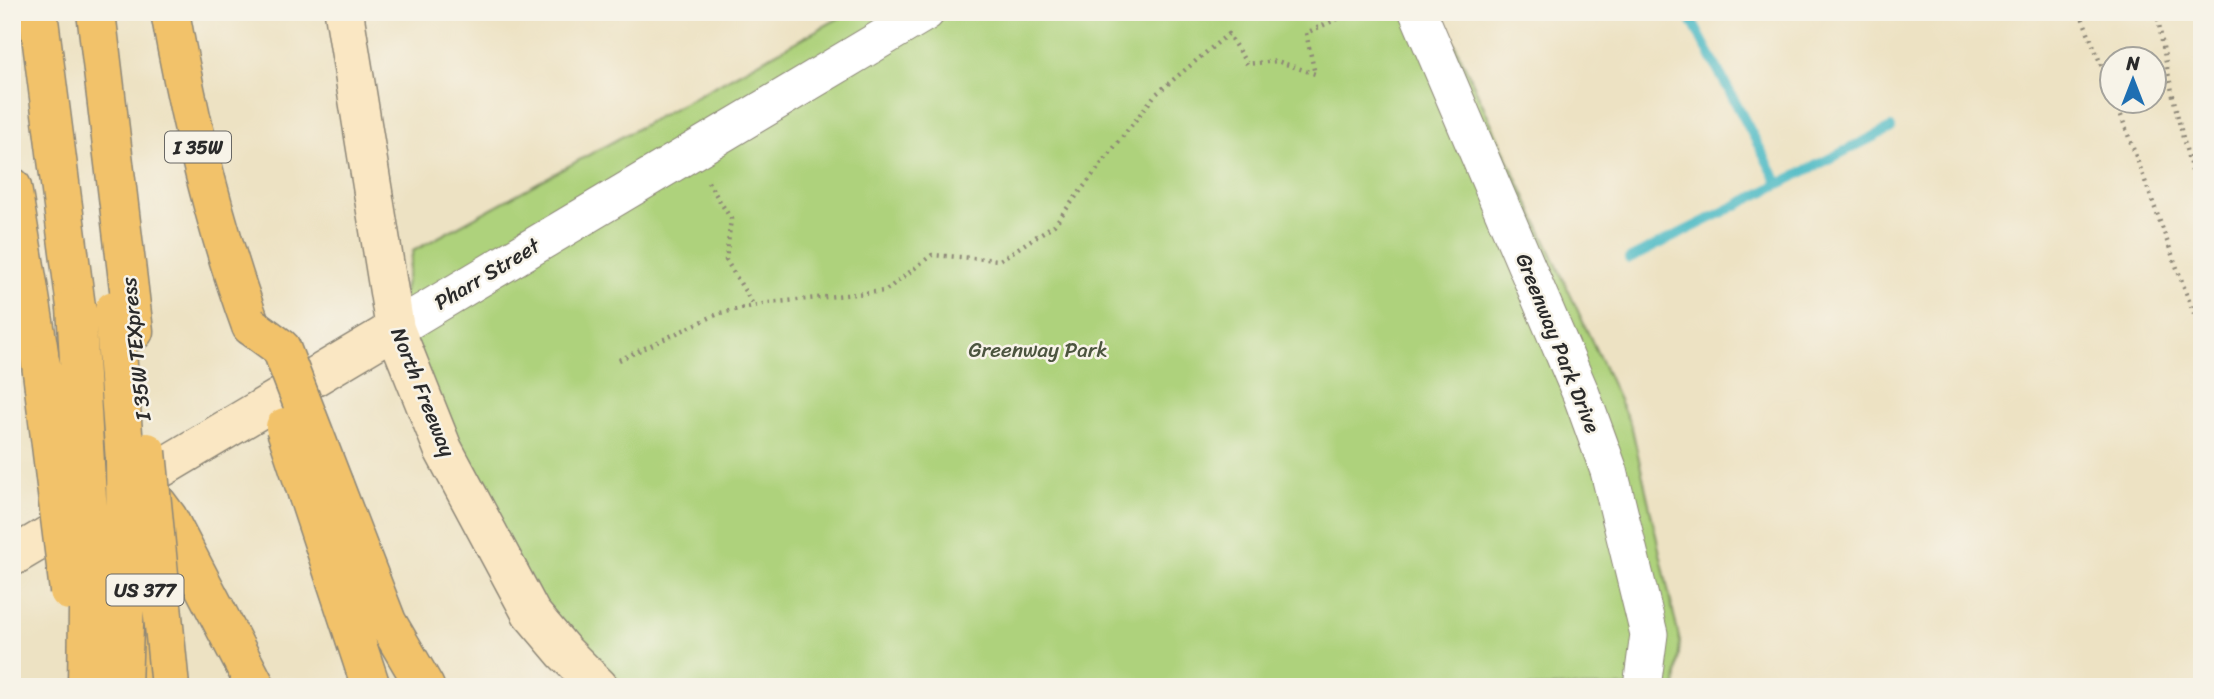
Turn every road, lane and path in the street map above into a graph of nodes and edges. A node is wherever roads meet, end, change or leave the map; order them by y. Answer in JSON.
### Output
{"nodes":[{"id":1,"x":38,"y":12,"type":"edge"},
{"id":2,"x":79,"y":12,"type":"edge"},
{"id":3,"x":96,"y":12,"type":"edge"},
{"id":4,"x":170,"y":12,"type":"edge"},
{"id":5,"x":344,"y":12,"type":"edge"},
{"id":6,"x":926,"y":12,"type":"edge"},
{"id":7,"x":1353,"y":12,"type":"edge"},
{"id":8,"x":1418,"y":12,"type":"edge"},
{"id":9,"x":2080,"y":12,"type":"edge"},
{"id":10,"x":2157,"y":12,"type":"edge"},
{"id":11,"x":2098,"y":57,"type":"edge"},
{"id":12,"x":2121,"y":116,"type":"edge"},
{"id":13,"x":691,"y":153,"type":"junction"},
{"id":14,"x":12,"y":187,"type":"edge"},
{"id":15,"x":2202,"y":205,"type":"edge"},
{"id":16,"x":754,"y":306,"type":"junction"},
{"id":17,"x":395,"y":329,"type":"junction"},
{"id":18,"x":2202,"y":336,"type":"edge"},
{"id":19,"x":620,"y":360,"type":"dead end"},
{"id":20,"x":141,"y":480,"type":"junction"},
{"id":21,"x":321,"y":491,"type":"junction"},
{"id":22,"x":105,"y":502,"type":"junction"},
{"id":23,"x":12,"y":557,"type":"edge"},
{"id":24,"x":80,"y":687,"type":"edge"},
{"id":25,"x":87,"y":687,"type":"edge"},
{"id":26,"x":122,"y":687,"type":"edge"},
{"id":27,"x":149,"y":687,"type":"edge"},
{"id":28,"x":170,"y":687,"type":"edge"},
{"id":29,"x":256,"y":687,"type":"edge"},
{"id":30,"x":371,"y":687,"type":"edge"},
{"id":31,"x":425,"y":687,"type":"edge"},
{"id":32,"x":599,"y":687,"type":"edge"},
{"id":33,"x":1643,"y":687,"type":"edge"}],
"edges":[{"from":1,"to":25,"type":"highway","bridge":true},
{"from":2,"to":26,"type":"highway","bridge":true},
{"from":3,"to":28,"type":"highway","name":"I 35W TEXpress","bridge":true},
{"from":4,"to":21,"type":"highway","number":"I 35W","bridge":true},
{"from":5,"to":17,"type":"main road","name":"North Freeway"},
{"from":6,"to":13,"type":"street","name":"Pharr Street"},
{"from":7,"to":16,"type":"path"},
{"from":8,"to":33,"type":"street","name":"Greenway Park Drive"},
{"from":9,"to":11,"type":"path"},
{"from":10,"to":15,"type":"path"},
{"from":12,"to":18,"type":"path"},
{"from":13,"to":16,"type":"path"},
{"from":13,"to":17,"type":"street","name":"Pharr Street"},
{"from":14,"to":24,"type":"highway","bridge":true},
{"from":16,"to":19,"type":"path"},
{"from":17,"to":20,"type":"main road","name":"Pharr Street"},
{"from":17,"to":32,"type":"main road","name":"North Freeway"},
{"from":20,"to":22,"type":"main road","name":"Pharr Street"},
{"from":20,"to":29,"type":"highway"},
{"from":21,"to":30,"type":"highway"},
{"from":21,"to":31,"type":"highway"},
{"from":22,"to":23,"type":"main road","name":"Pharr Street"},
{"from":22,"to":27,"type":"highway","number":"US 377"}]}
